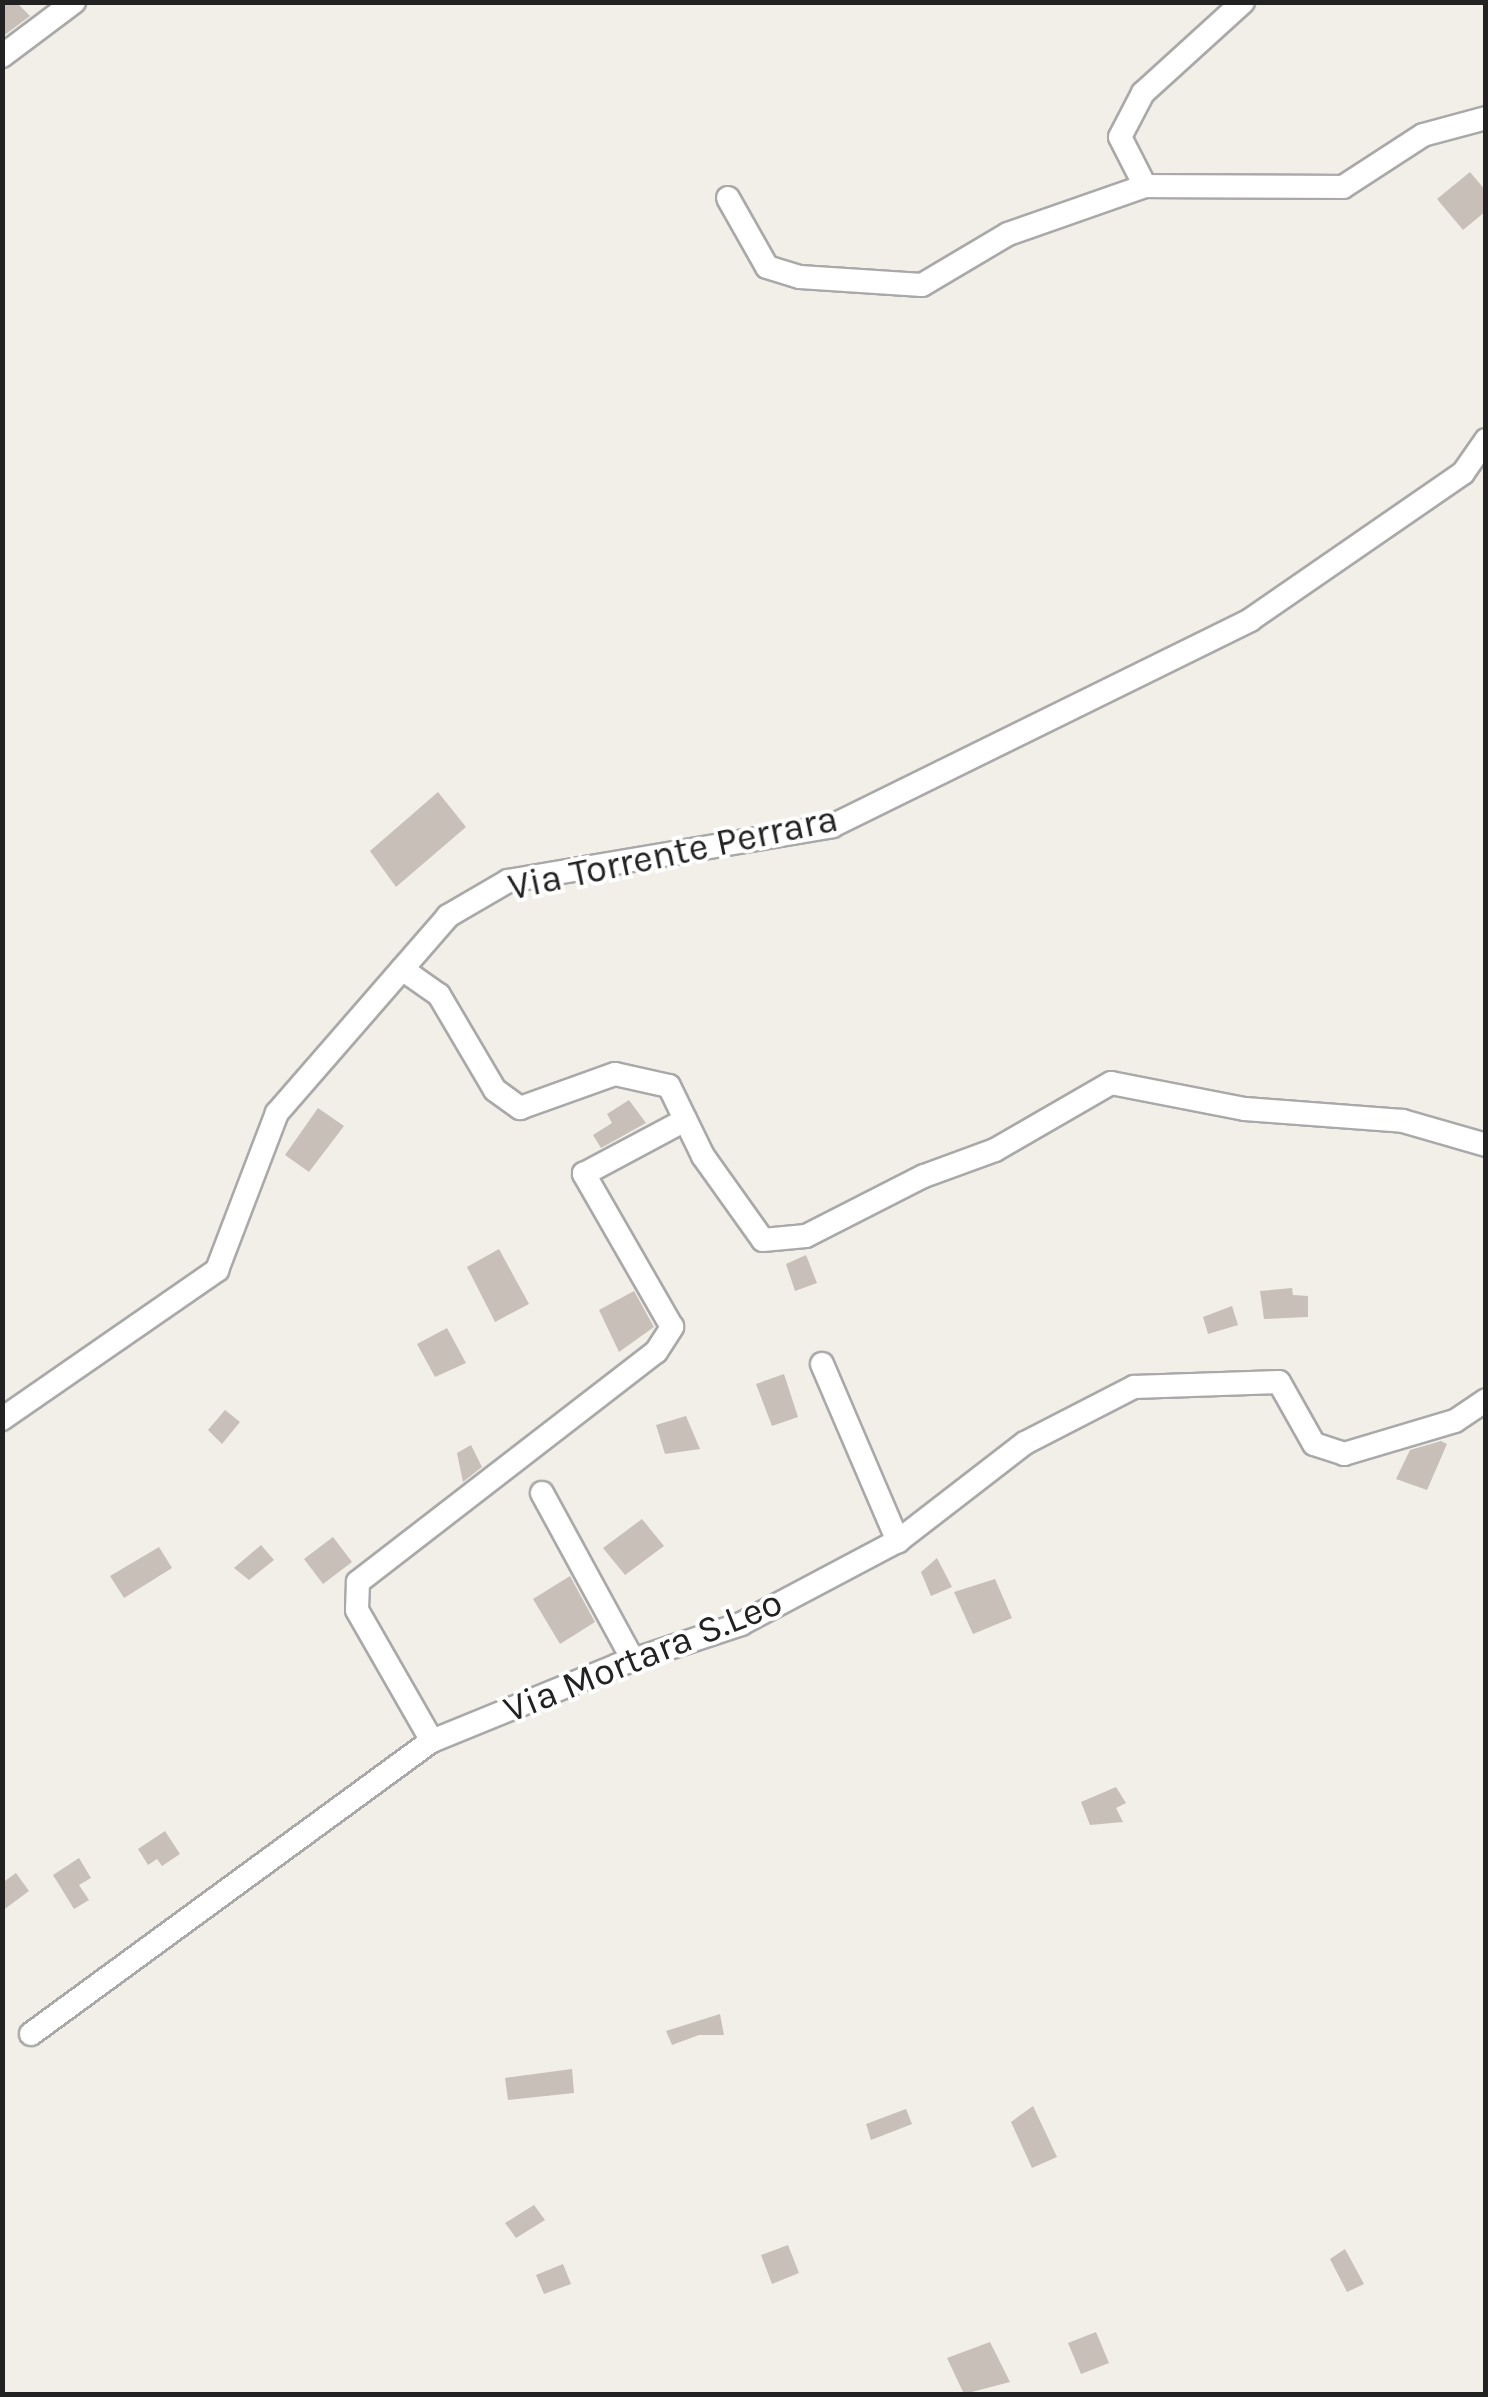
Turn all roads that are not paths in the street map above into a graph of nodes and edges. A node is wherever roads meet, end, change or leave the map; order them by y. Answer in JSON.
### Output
{"nodes":[{"id":1,"x":74,"y":2,"type":"edge"},
{"id":2,"x":1243,"y":2,"type":"edge"},
{"id":3,"x":2,"y":56,"type":"edge"},
{"id":4,"x":1486,"y":118,"type":"edge"},
{"id":5,"x":1145,"y":186,"type":"junction"},
{"id":6,"x":728,"y":198,"type":"dead end"},
{"id":7,"x":1486,"y":440,"type":"edge"},
{"id":8,"x":402,"y":969,"type":"junction"},
{"id":9,"x":685,"y":1120,"type":"junction"},
{"id":10,"x":1486,"y":1146,"type":"edge"},
{"id":11,"x":822,"y":1364,"type":"dead end"},
{"id":12,"x":1486,"y":1400,"type":"edge"},
{"id":13,"x":2,"y":1419,"type":"edge"},
{"id":14,"x":542,"y":1493,"type":"dead end"},
{"id":15,"x":898,"y":1541,"type":"junction"},
{"id":16,"x":633,"y":1660,"type":"junction"},
{"id":17,"x":432,"y":1741,"type":"junction"},
{"id":18,"x":31,"y":2034,"type":"dead end"}],
"edges":[{"from":1,"to":3,"type":"street"},
{"from":2,"to":5,"type":"street"},
{"from":4,"to":5,"type":"street"},
{"from":5,"to":6,"type":"street"},
{"from":7,"to":8,"type":"street","name":"Via Torrente Perrara"},
{"from":8,"to":9,"type":"street"},
{"from":8,"to":13,"type":"street","name":"Via Torrente Perrara"},
{"from":9,"to":10,"type":"street"},
{"from":9,"to":17,"type":"street"},
{"from":11,"to":15,"type":"street"},
{"from":12,"to":15,"type":"street","name":"Via Mortara S.Leo"},
{"from":14,"to":16,"type":"street"},
{"from":15,"to":16,"type":"street","name":"Via Mortara S.Leo"},
{"from":16,"to":17,"type":"street","name":"Via Mortara S.Leo"},
{"from":17,"to":18,"type":"street","name":"Via Mortara S.Leo"}]}
